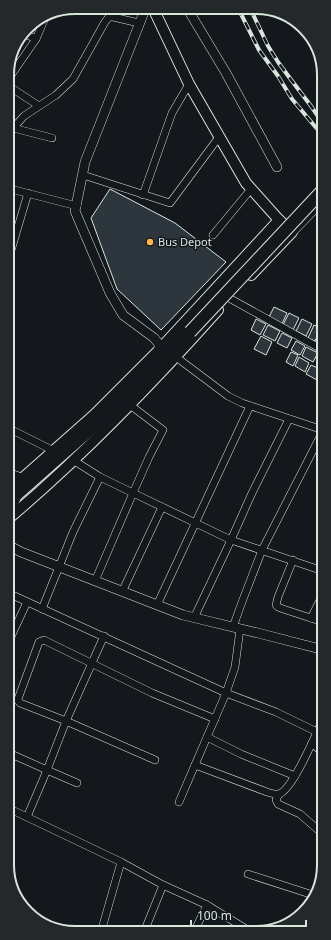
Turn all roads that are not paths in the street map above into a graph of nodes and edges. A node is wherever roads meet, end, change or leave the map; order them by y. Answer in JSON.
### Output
{"nodes":[{"id":1,"x":143,"y":14,"type":"edge"},
{"id":2,"x":156,"y":14,"type":"edge"},
{"id":3,"x":191,"y":14,"type":"edge"},
{"id":4,"x":43,"y":23,"type":"edge"},
{"id":5,"x":139,"y":23,"type":"junction"},
{"id":6,"x":29,"y":36,"type":"edge"},
{"id":7,"x":36,"y":39,"type":"junction"},
{"id":8,"x":14,"y":71,"type":"edge"},
{"id":9,"x":189,"y":84,"type":"junction"},
{"id":10,"x":14,"y":89,"type":"edge"},
{"id":11,"x":39,"y":106,"type":"junction"},
{"id":12,"x":14,"y":127,"type":"edge"},
{"id":13,"x":14,"y":128,"type":"edge"},
{"id":14,"x":219,"y":137,"type":"junction"},
{"id":15,"x":52,"y":138,"type":"dead end"},
{"id":16,"x":277,"y":167,"type":"dead end"},
{"id":17,"x":83,"y":175,"type":"junction"},
{"id":18,"x":14,"y":190,"type":"edge"},
{"id":19,"x":251,"y":190,"type":"junction"},
{"id":20,"x":28,"y":193,"type":"junction"},
{"id":21,"x":143,"y":195,"type":"junction"},
{"id":22,"x":317,"y":196,"type":"edge"},
{"id":23,"x":77,"y":206,"type":"junction"},
{"id":24,"x":317,"y":206,"type":"edge"},
{"id":25,"x":279,"y":220,"type":"junction"},
{"id":26,"x":292,"y":232,"type":"junction"},
{"id":27,"x":213,"y":235,"type":"dead end"},
{"id":28,"x":14,"y":240,"type":"edge"},
{"id":29,"x":229,"y":298,"type":"junction"},
{"id":30,"x":193,"y":314,"type":"junction"},
{"id":31,"x":205,"y":325,"type":"junction"},
{"id":32,"x":317,"y":347,"type":"edge"},
{"id":33,"x":159,"y":350,"type":"junction"},
{"id":34,"x":176,"y":357,"type":"junction"},
{"id":35,"x":130,"y":405,"type":"junction"},
{"id":36,"x":250,"y":406,"type":"junction"},
{"id":37,"x":289,"y":419,"type":"junction"},
{"id":38,"x":317,"y":428,"type":"edge"},
{"id":39,"x":14,"y":431,"type":"edge"},
{"id":40,"x":317,"y":442,"type":"edge"},
{"id":41,"x":54,"y":450,"type":"junction"},
{"id":42,"x":73,"y":460,"type":"junction"},
{"id":43,"x":14,"y":476,"type":"edge"},
{"id":44,"x":100,"y":477,"type":"junction"},
{"id":45,"x":24,"y":482,"type":"junction"},
{"id":46,"x":14,"y":491,"type":"edge"},
{"id":47,"x":133,"y":493,"type":"junction"},
{"id":48,"x":162,"y":507,"type":"junction"},
{"id":49,"x":14,"y":515,"type":"edge"},
{"id":50,"x":195,"y":523,"type":"junction"},
{"id":51,"x":231,"y":540,"type":"junction"},
{"id":52,"x":14,"y":548,"type":"edge"},
{"id":53,"x":262,"y":550,"type":"junction"},
{"id":54,"x":293,"y":560,"type":"junction"},
{"id":55,"x":59,"y":567,"type":"junction"},
{"id":56,"x":317,"y":569,"type":"edge"},
{"id":57,"x":95,"y":581,"type":"junction"},
{"id":58,"x":122,"y":592,"type":"junction"},
{"id":59,"x":14,"y":596,"type":"edge"},
{"id":60,"x":27,"y":602,"type":"junction"},
{"id":61,"x":157,"y":605,"type":"junction"},
{"id":62,"x":317,"y":607,"type":"edge"},
{"id":63,"x":42,"y":609,"type":"junction"},
{"id":64,"x":194,"y":618,"type":"junction"},
{"id":65,"x":311,"y":618,"type":"junction"},
{"id":66,"x":317,"y":620,"type":"edge"},
{"id":67,"x":237,"y":628,"type":"junction"},
{"id":68,"x":14,"y":630,"type":"edge"},
{"id":69,"x":104,"y":636,"type":"junction"},
{"id":70,"x":317,"y":648,"type":"edge"},
{"id":71,"x":91,"y":664,"type":"junction"},
{"id":72,"x":226,"y":693,"type":"junction"},
{"id":73,"x":215,"y":719,"type":"junction"},
{"id":74,"x":66,"y":721,"type":"junction"},
{"id":75,"x":317,"y":732,"type":"joint"},
{"id":76,"x":207,"y":737,"type":"junction"},
{"id":77,"x":312,"y":743,"type":"junction"},
{"id":78,"x":317,"y":748,"type":"edge"},
{"id":79,"x":14,"y":755,"type":"edge"},
{"id":80,"x":156,"y":760,"type":"dead end"},
{"id":81,"x":195,"y":765,"type":"junction"},
{"id":82,"x":47,"y":770,"type":"junction"},
{"id":83,"x":295,"y":776,"type":"junction"},
{"id":84,"x":78,"y":783,"type":"dead end"},
{"id":85,"x":279,"y":794,"type":"junction"},
{"id":86,"x":179,"y":802,"type":"dead end"},
{"id":87,"x":14,"y":811,"type":"edge"},
{"id":88,"x":28,"y":817,"type":"junction"},
{"id":89,"x":317,"y":829,"type":"edge"},
{"id":90,"x":121,"y":862,"type":"junction"},
{"id":91,"x":248,"y":874,"type":"dead end"},
{"id":92,"x":163,"y":885,"type":"junction"},
{"id":93,"x":310,"y":894,"type":"edge"},
{"id":94,"x":207,"y":905,"type":"junction"},
{"id":95,"x":102,"y":926,"type":"edge"},
{"id":96,"x":146,"y":926,"type":"edge"},
{"id":97,"x":197,"y":926,"type":"edge"},
{"id":98,"x":241,"y":926,"type":"edge"}],
"edges":[{"from":1,"to":5,"type":"street"},
{"from":2,"to":9,"type":"main road"},
{"from":3,"to":16,"type":"street"},
{"from":4,"to":7,"type":"street"},
{"from":5,"to":11,"type":"street"},
{"from":5,"to":17,"type":"street"},
{"from":6,"to":7,"type":"street"},
{"from":7,"to":8,"type":"street"},
{"from":9,"to":14,"type":"main road"},
{"from":9,"to":21,"type":"street"},
{"from":10,"to":11,"type":"street"},
{"from":11,"to":12,"type":"street"},
{"from":13,"to":15,"type":"street"},
{"from":14,"to":19,"type":"main road"},
{"from":14,"to":21,"type":"street"},
{"from":17,"to":21,"type":"street"},
{"from":17,"to":23,"type":"street"},
{"from":18,"to":20,"type":"street"},
{"from":19,"to":25,"type":"main road"},
{"from":19,"to":27,"type":"street"},
{"from":20,"to":23,"type":"street"},
{"from":20,"to":28,"type":"street"},
{"from":22,"to":45,"type":"highway","bridge":true},
{"from":23,"to":33,"type":"street"},
{"from":24,"to":26,"type":"street"},
{"from":25,"to":26,"type":"main road"},
{"from":25,"to":30,"type":"main road"},
{"from":26,"to":29,"type":"main road"},
{"from":29,"to":31,"type":"main road"},
{"from":29,"to":32,"type":"street"},
{"from":30,"to":31,"type":"main road"},
{"from":30,"to":33,"type":"main road"},
{"from":31,"to":34,"type":"main road"},
{"from":33,"to":41,"type":"main road"},
{"from":34,"to":35,"type":"main road"},
{"from":34,"to":36,"type":"street"},
{"from":35,"to":42,"type":"main road"},
{"from":35,"to":47,"type":"street"},
{"from":36,"to":37,"type":"street"},
{"from":36,"to":50,"type":"street"},
{"from":37,"to":38,"type":"street"},
{"from":37,"to":51,"type":"street"},
{"from":39,"to":41,"type":"street"},
{"from":40,"to":53,"type":"street"},
{"from":41,"to":45,"type":"main road"},
{"from":42,"to":44,"type":"street"},
{"from":42,"to":49,"type":"main road"},
{"from":43,"to":45,"type":"street"},
{"from":44,"to":47,"type":"street"},
{"from":44,"to":55,"type":"street"},
{"from":45,"to":46,"type":"highway"},
{"from":47,"to":48,"type":"street"},
{"from":47,"to":57,"type":"street"},
{"from":48,"to":50,"type":"street"},
{"from":48,"to":58,"type":"street"},
{"from":50,"to":51,"type":"street"},
{"from":50,"to":61,"type":"street"},
{"from":51,"to":53,"type":"street"},
{"from":51,"to":64,"type":"street"},
{"from":52,"to":55,"type":"street"},
{"from":53,"to":54,"type":"street"},
{"from":53,"to":67,"type":"street"},
{"from":54,"to":56,"type":"street"},
{"from":54,"to":65,"type":"street"},
{"from":55,"to":57,"type":"street"},
{"from":55,"to":63,"type":"street"},
{"from":57,"to":58,"type":"street"},
{"from":58,"to":61,"type":"street"},
{"from":59,"to":60,"type":"street"},
{"from":60,"to":63,"type":"street"},
{"from":60,"to":68,"type":"street"},
{"from":61,"to":64,"type":"street"},
{"from":62,"to":65,"type":"street"},
{"from":63,"to":69,"type":"street"},
{"from":64,"to":67,"type":"street"},
{"from":65,"to":66,"type":"street"},
{"from":67,"to":70,"type":"street"},
{"from":67,"to":72,"type":"street"},
{"from":69,"to":71,"type":"street"},
{"from":69,"to":72,"type":"street"},
{"from":71,"to":73,"type":"street"},
{"from":71,"to":74,"type":"street"},
{"from":71,"to":74,"type":"street"},
{"from":72,"to":73,"type":"street"},
{"from":72,"to":75,"type":"street"},
{"from":73,"to":76,"type":"street"},
{"from":74,"to":80,"type":"street"},
{"from":74,"to":82,"type":"street"},
{"from":75,"to":77,"type":"street"},
{"from":76,"to":81,"type":"street"},
{"from":76,"to":83,"type":"street"},
{"from":77,"to":78,"type":"street"},
{"from":77,"to":83,"type":"street"},
{"from":79,"to":82,"type":"street"},
{"from":81,"to":85,"type":"street"},
{"from":81,"to":86,"type":"street"},
{"from":82,"to":84,"type":"street"},
{"from":82,"to":88,"type":"street"},
{"from":83,"to":85,"type":"street"},
{"from":85,"to":89,"type":"street"},
{"from":87,"to":88,"type":"street"},
{"from":88,"to":90,"type":"street"},
{"from":90,"to":92,"type":"street"},
{"from":90,"to":95,"type":"street"},
{"from":91,"to":93,"type":"street"},
{"from":92,"to":94,"type":"street"},
{"from":92,"to":96,"type":"street"},
{"from":94,"to":97,"type":"street"},
{"from":94,"to":98,"type":"street"}]}
